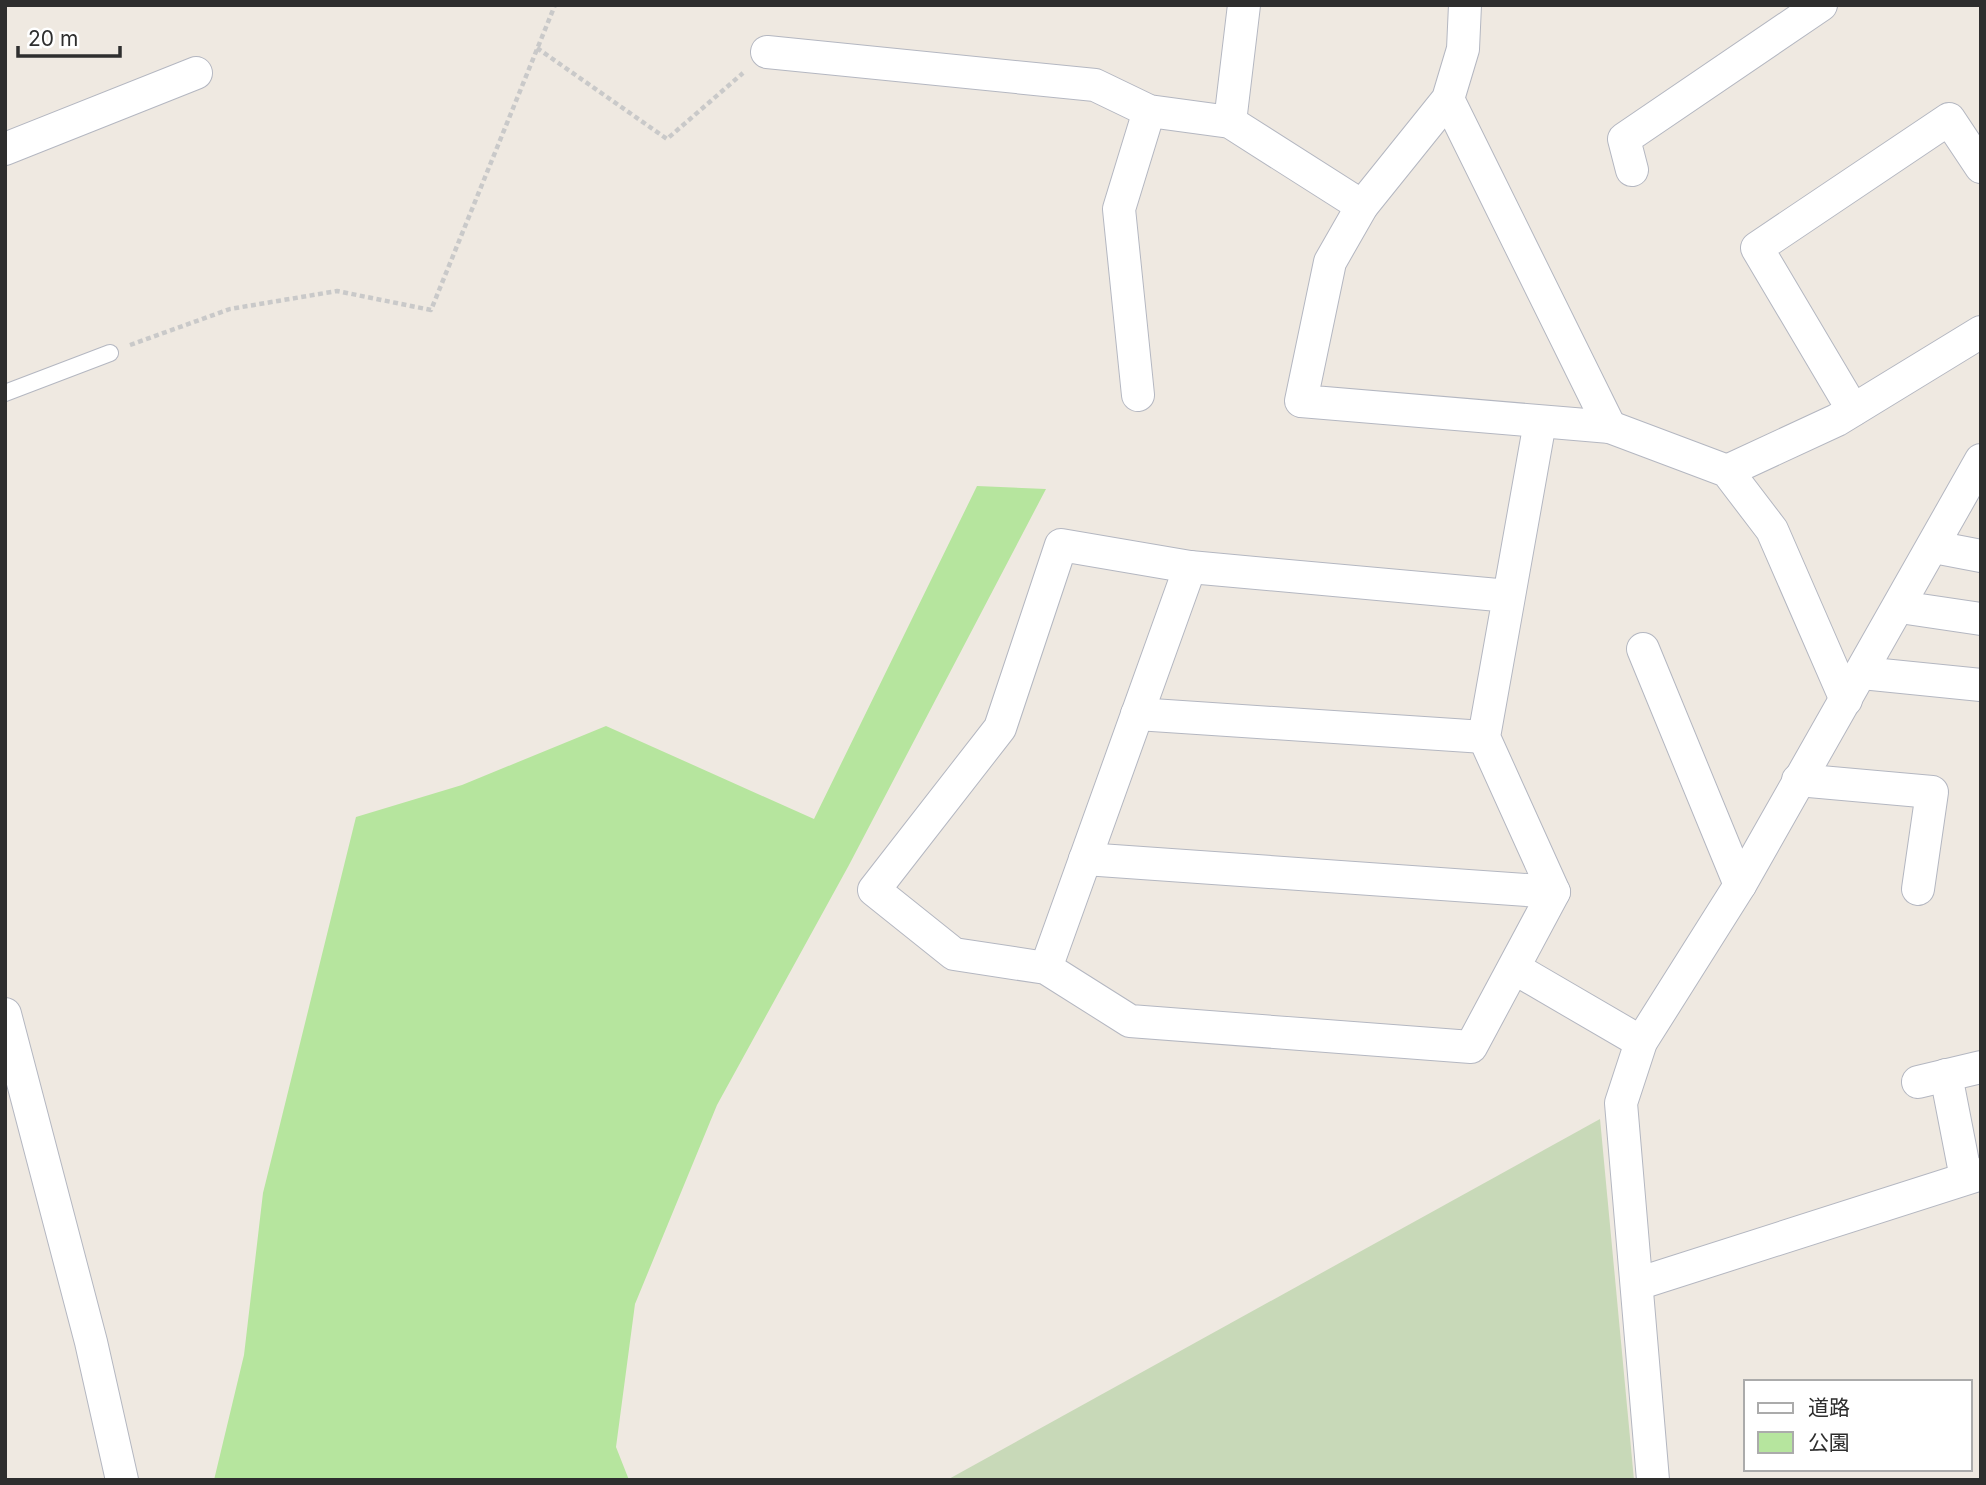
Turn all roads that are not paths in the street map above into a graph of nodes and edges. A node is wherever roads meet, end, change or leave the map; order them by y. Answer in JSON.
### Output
{"nodes":[{"id":1,"x":1244,"y":5,"type":"edge"},
{"id":2,"x":1465,"y":5,"type":"edge"},
{"id":3,"x":1821,"y":5,"type":"edge"},
{"id":4,"x":768,"y":52,"type":"road end"},
{"id":5,"x":196,"y":73,"type":"dead end"},
{"id":6,"x":1448,"y":99,"type":"junction"},
{"id":7,"x":1149,"y":111,"type":"junction"},
{"id":8,"x":1230,"y":122,"type":"junction"},
{"id":9,"x":5,"y":149,"type":"edge"},
{"id":10,"x":1981,"y":167,"type":"edge"},
{"id":11,"x":1632,"y":170,"type":"dead end"},
{"id":12,"x":1362,"y":206,"type":"junction"},
{"id":13,"x":1981,"y":332,"type":"edge"},
{"id":14,"x":110,"y":353,"type":"road end"},
{"id":15,"x":5,"y":393,"type":"edge"},
{"id":16,"x":1138,"y":395,"type":"dead end"},
{"id":17,"x":1853,"y":410,"type":"junction"},
{"id":18,"x":1540,"y":422,"type":"junction"},
{"id":19,"x":1610,"y":427,"type":"junction"},
{"id":20,"x":1981,"y":460,"type":"edge"},
{"id":21,"x":1727,"y":471,"type":"junction"},
{"id":22,"x":1934,"y":547,"type":"junction"},
{"id":23,"x":1981,"y":556,"type":"edge"},
{"id":24,"x":1191,"y":567,"type":"junction"},
{"id":25,"x":1509,"y":596,"type":"junction"},
{"id":26,"x":1900,"y":607,"type":"junction"},
{"id":27,"x":1981,"y":619,"type":"edge"},
{"id":28,"x":1643,"y":649,"type":"dead end"},
{"id":29,"x":1862,"y":673,"type":"junction"},
{"id":30,"x":1981,"y":685,"type":"edge"},
{"id":31,"x":1846,"y":700,"type":"junction"},
{"id":32,"x":1137,"y":715,"type":"junction"},
{"id":33,"x":1484,"y":737,"type":"junction"},
{"id":34,"x":1798,"y":780,"type":"junction"},
{"id":35,"x":1085,"y":859,"type":"junction"},
{"id":36,"x":1740,"y":885,"type":"junction"},
{"id":37,"x":1918,"y":889,"type":"dead end"},
{"id":38,"x":1555,"y":892,"type":"junction"},
{"id":39,"x":1046,"y":968,"type":"junction"},
{"id":40,"x":1514,"y":968,"type":"junction"},
{"id":41,"x":5,"y":1014,"type":"edge"},
{"id":42,"x":1641,"y":1042,"type":"junction"},
{"id":43,"x":1981,"y":1067,"type":"edge"},
{"id":44,"x":1973,"y":1176,"type":"edge"},
{"id":45,"x":1637,"y":1284,"type":"junction"},
{"id":46,"x":122,"y":1480,"type":"edge"},
{"id":47,"x":1653,"y":1480,"type":"edge"}],
"edges":[{"from":1,"to":8,"type":"street"},
{"from":2,"to":6,"type":"street"},
{"from":3,"to":11,"type":"street"},
{"from":4,"to":7,"type":"street"},
{"from":5,"to":9,"type":"street"},
{"from":6,"to":12,"type":"street"},
{"from":6,"to":19,"type":"street"},
{"from":7,"to":8,"type":"street"},
{"from":7,"to":16,"type":"street"},
{"from":8,"to":12,"type":"street"},
{"from":10,"to":17,"type":"street"},
{"from":12,"to":18,"type":"street"},
{"from":13,"to":17,"type":"street"},
{"from":14,"to":15,"type":"lane"},
{"from":17,"to":21,"type":"street"},
{"from":18,"to":19,"type":"street"},
{"from":18,"to":25,"type":"street"},
{"from":19,"to":21,"type":"street"},
{"from":20,"to":22,"type":"street"},
{"from":21,"to":31,"type":"street"},
{"from":22,"to":23,"type":"street"},
{"from":22,"to":26,"type":"street"},
{"from":24,"to":25,"type":"street"},
{"from":24,"to":32,"type":"street"},
{"from":24,"to":39,"type":"street"},
{"from":25,"to":33,"type":"street"},
{"from":26,"to":27,"type":"street"},
{"from":26,"to":29,"type":"street"},
{"from":28,"to":36,"type":"street"},
{"from":29,"to":30,"type":"street"},
{"from":29,"to":31,"type":"street"},
{"from":31,"to":34,"type":"street"},
{"from":32,"to":33,"type":"street"},
{"from":32,"to":35,"type":"street"},
{"from":33,"to":38,"type":"street"},
{"from":34,"to":36,"type":"street"},
{"from":34,"to":37,"type":"street"},
{"from":35,"to":38,"type":"street"},
{"from":35,"to":39,"type":"street"},
{"from":36,"to":42,"type":"street"},
{"from":38,"to":40,"type":"street"},
{"from":39,"to":40,"type":"street"},
{"from":40,"to":42,"type":"street"},
{"from":41,"to":46,"type":"street"},
{"from":42,"to":45,"type":"street"},
{"from":43,"to":44,"type":"street"},
{"from":44,"to":45,"type":"street"},
{"from":45,"to":47,"type":"street"}]}
